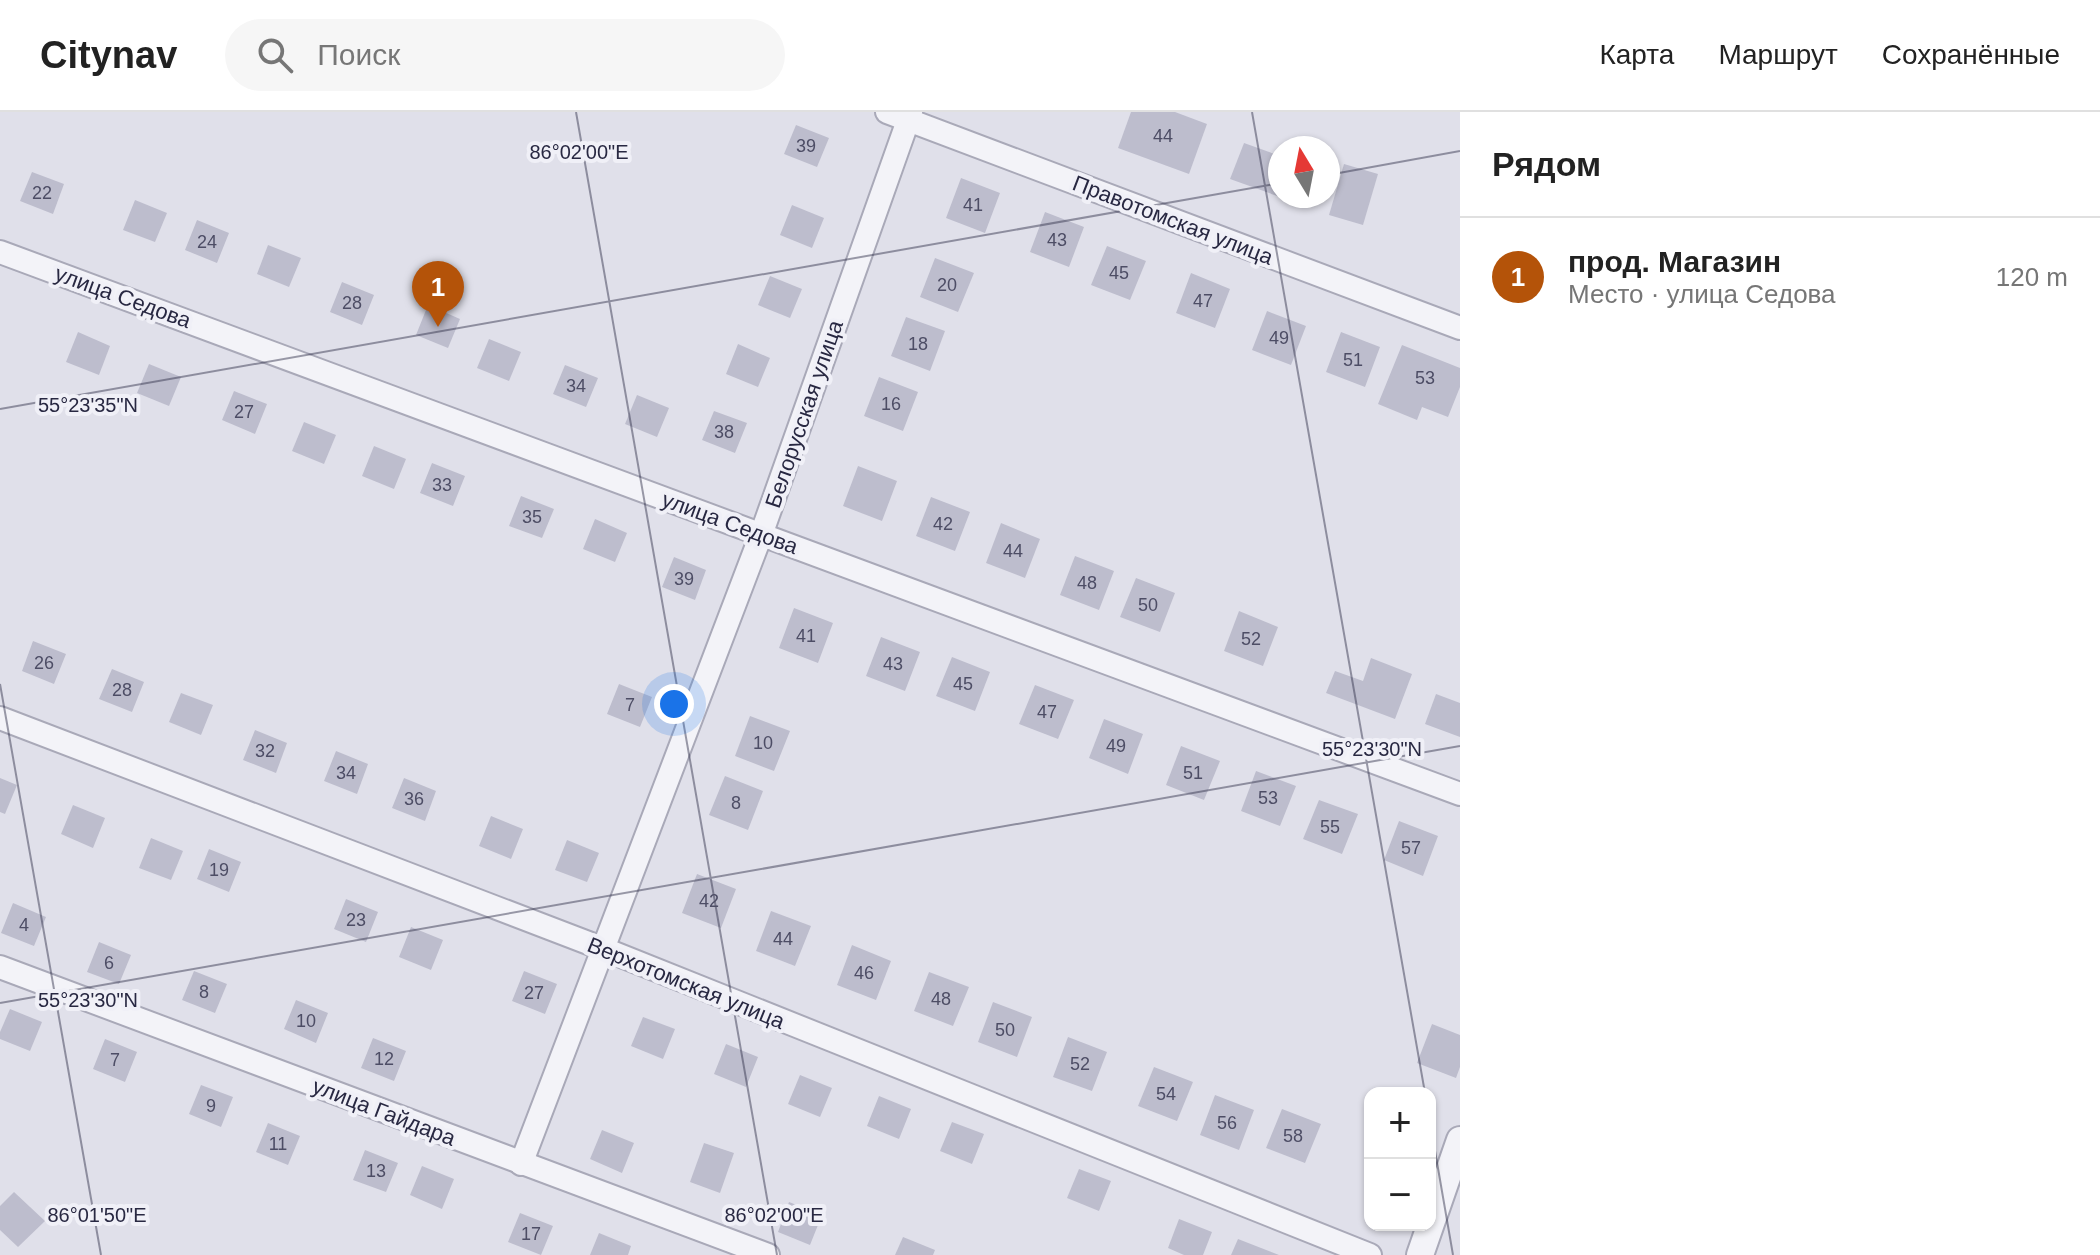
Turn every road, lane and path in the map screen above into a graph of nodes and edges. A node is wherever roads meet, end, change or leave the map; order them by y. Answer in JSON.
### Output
{"nodes":[{"id":1,"x":902,"y":115,"type":"edge"},
{"id":2,"x":0,"y":252,"type":"edge"},
{"id":3,"x":1460,"y":328,"type":"edge"},
{"id":4,"x":761,"y":535,"type":"junction"},
{"id":5,"x":0,"y":718,"type":"edge"},
{"id":6,"x":1460,"y":794,"type":"edge"},
{"id":7,"x":604,"y":949,"type":"junction"},
{"id":8,"x":0,"y":967,"type":"edge"},
{"id":9,"x":1460,"y":1140,"type":"edge"},
{"id":10,"x":521,"y":1164,"type":"junction"},
{"id":11,"x":768,"y":1255,"type":"edge"},
{"id":12,"x":1370,"y":1255,"type":"edge"},
{"id":13,"x":1420,"y":1255,"type":"edge"}],
"edges":[{"from":1,"to":3,"type":"street","name":"Правотомская улица"},
{"from":1,"to":4,"type":"street","name":"Белорусская улица"},
{"from":2,"to":4,"type":"street","name":"улица Седова"},
{"from":4,"to":6,"type":"street","name":"улица Седова"},
{"from":4,"to":7,"type":"street","name":"Белорусская улица"},
{"from":5,"to":7,"type":"street","name":"Верхотомская улица"},
{"from":7,"to":10,"type":"street","name":"Белорусская улица"},
{"from":7,"to":12,"type":"street","name":"Верхотомская улица"},
{"from":8,"to":10,"type":"street","name":"улица Гайдара"},
{"from":9,"to":13,"type":"street"},
{"from":10,"to":11,"type":"street","name":"улица Гайдара"}]}
